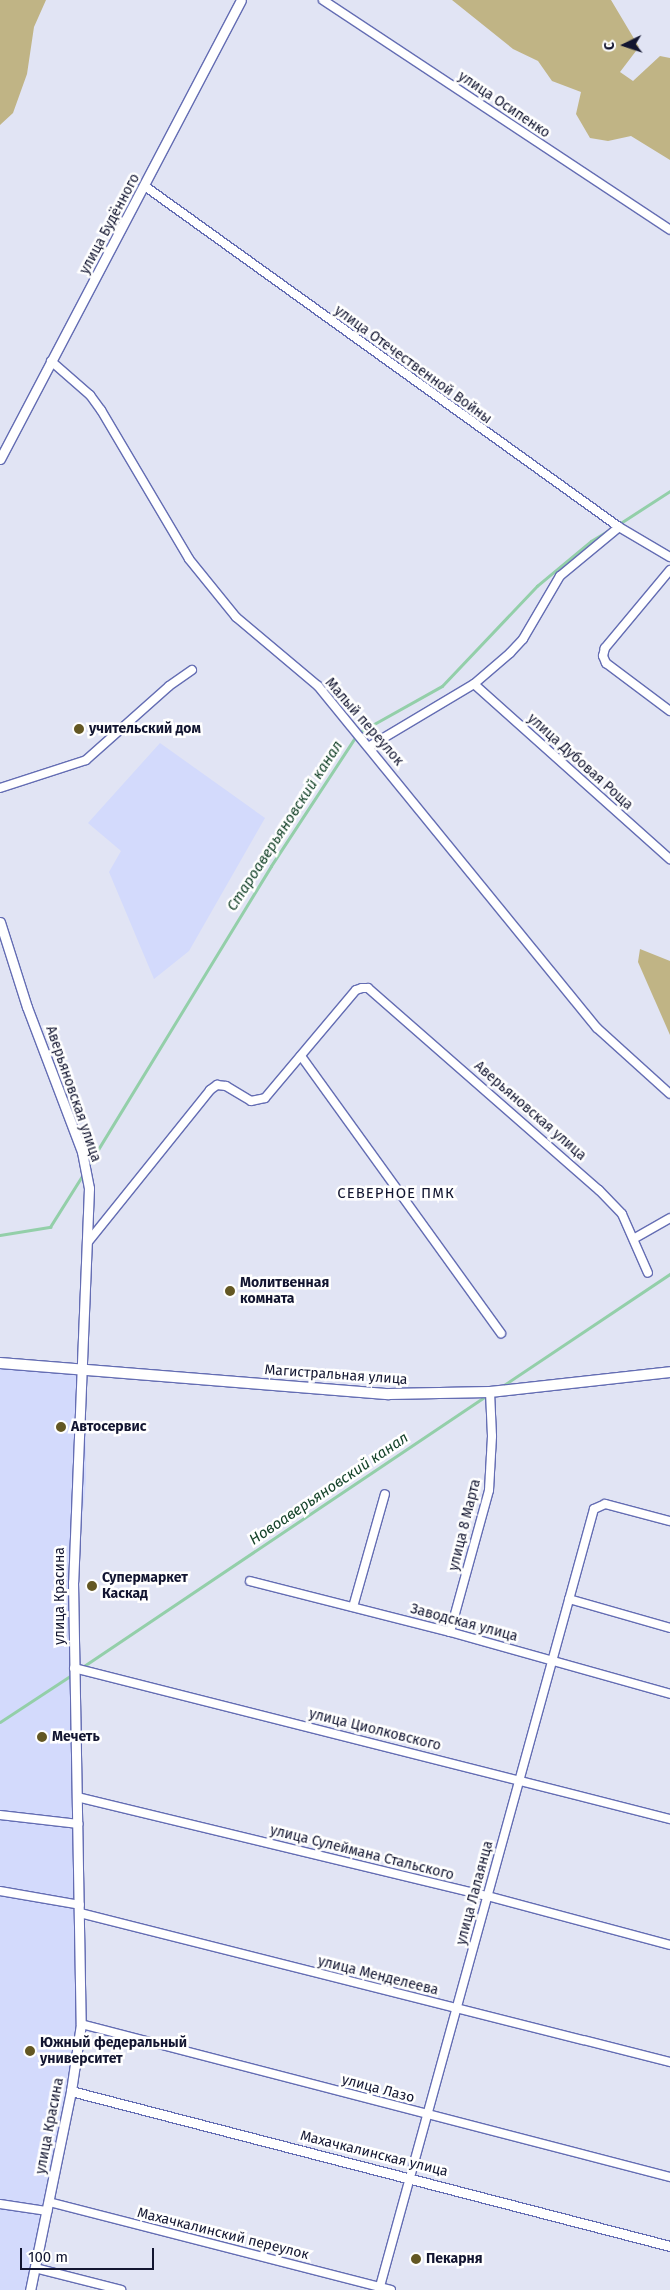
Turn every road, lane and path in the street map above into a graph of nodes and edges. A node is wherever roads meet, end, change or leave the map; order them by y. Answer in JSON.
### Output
{"nodes":[{"id":1,"x":241,"y":0,"type":"edge"},
{"id":2,"x":324,"y":0,"type":"edge"},
{"id":3,"x":146,"y":187,"type":"junction"},
{"id":4,"x":670,"y":230,"type":"edge"},
{"id":5,"x":51,"y":361,"type":"junction"},
{"id":6,"x":0,"y":460,"type":"edge"},
{"id":7,"x":619,"y":527,"type":"junction"},
{"id":8,"x":670,"y":557,"type":"edge"},
{"id":9,"x":670,"y":570,"type":"edge"},
{"id":10,"x":192,"y":670,"type":"dead end"},
{"id":11,"x":474,"y":684,"type":"junction"},
{"id":12,"x":670,"y":711,"type":"edge"},
{"id":13,"x":370,"y":746,"type":"junction"},
{"id":14,"x":0,"y":788,"type":"edge"},
{"id":15,"x":670,"y":859,"type":"edge"},
{"id":16,"x":0,"y":922,"type":"edge"},
{"id":17,"x":301,"y":1056,"type":"junction"},
{"id":18,"x":670,"y":1094,"type":"edge"},
{"id":19,"x":670,"y":1218,"type":"edge"},
{"id":20,"x":635,"y":1238,"type":"junction"},
{"id":21,"x":88,"y":1242,"type":"junction"},
{"id":22,"x":648,"y":1273,"type":"dead end"},
{"id":23,"x":501,"y":1333,"type":"dead end"},
{"id":24,"x":0,"y":1363,"type":"edge"},
{"id":25,"x":81,"y":1369,"type":"junction"},
{"id":26,"x":670,"y":1372,"type":"edge"},
{"id":27,"x":490,"y":1392,"type":"junction"},
{"id":28,"x":385,"y":1494,"type":"dead end"},
{"id":29,"x":670,"y":1521,"type":"edge"},
{"id":30,"x":250,"y":1581,"type":"dead end"},
{"id":31,"x":569,"y":1599,"type":"junction"},
{"id":32,"x":353,"y":1607,"type":"junction"},
{"id":33,"x":670,"y":1628,"type":"edge"},
{"id":34,"x":450,"y":1632,"type":"junction"},
{"id":35,"x":552,"y":1660,"type":"junction"},
{"id":36,"x":74,"y":1668,"type":"junction"},
{"id":37,"x":670,"y":1694,"type":"edge"},
{"id":38,"x":520,"y":1778,"type":"junction"},
{"id":39,"x":77,"y":1797,"type":"junction"},
{"id":40,"x":0,"y":1815,"type":"edge"},
{"id":41,"x":670,"y":1819,"type":"edge"},
{"id":42,"x":78,"y":1824,"type":"junction"},
{"id":43,"x":0,"y":1890,"type":"edge"},
{"id":44,"x":487,"y":1896,"type":"junction"},
{"id":45,"x":80,"y":1909,"type":"junction"},
{"id":46,"x":670,"y":1945,"type":"edge"},
{"id":47,"x":456,"y":2008,"type":"junction"},
{"id":48,"x":81,"y":2024,"type":"junction"},
{"id":49,"x":670,"y":2062,"type":"edge"},
{"id":50,"x":71,"y":2091,"type":"junction"},
{"id":51,"x":427,"y":2115,"type":"junction"},
{"id":52,"x":409,"y":2177,"type":"junction"},
{"id":53,"x":670,"y":2177,"type":"edge"},
{"id":54,"x":0,"y":2204,"type":"edge"},
{"id":55,"x":48,"y":2206,"type":"junction"},
{"id":56,"x":670,"y":2246,"type":"edge"},
{"id":57,"x":35,"y":2268,"type":"junction"},
{"id":58,"x":379,"y":2289,"type":"edge"},
{"id":59,"x":30,"y":2290,"type":"edge"},
{"id":60,"x":121,"y":2290,"type":"edge"},
{"id":61,"x":391,"y":2290,"type":"edge"}],
"edges":[{"from":1,"to":3,"type":"street","name":"улица Будённого"},
{"from":2,"to":4,"type":"street","name":"улица Осипенко"},
{"from":3,"to":5,"type":"street","name":"улица Будённого"},
{"from":3,"to":7,"type":"street","name":"улица Отечественной Войны"},
{"from":5,"to":6,"type":"street","name":"улица Будённого"},
{"from":5,"to":13,"type":"street","name":"Малый переулок"},
{"from":7,"to":8,"type":"street","name":"улица Отечественной Войны"},
{"from":7,"to":11,"type":"street"},
{"from":9,"to":12,"type":"street"},
{"from":10,"to":14,"type":"street"},
{"from":11,"to":13,"type":"street"},
{"from":11,"to":15,"type":"street","name":"улица Дубовая Роща"},
{"from":13,"to":18,"type":"street","name":"Малый переулок"},
{"from":16,"to":21,"type":"street","name":"Аверьяновская улица"},
{"from":17,"to":20,"type":"street","name":"Аверьяновская улица"},
{"from":17,"to":21,"type":"street"},
{"from":17,"to":23,"type":"street"},
{"from":19,"to":20,"type":"street"},
{"from":20,"to":22,"type":"street","name":"Аверьяновская улица"},
{"from":21,"to":25,"type":"street","name":"Аверьяновская улица"},
{"from":24,"to":25,"type":"main road","name":"Магистральная улица"},
{"from":25,"to":27,"type":"main road","name":"Магистральная улица"},
{"from":25,"to":36,"type":"street","name":"улица Красина"},
{"from":26,"to":27,"type":"main road","name":"Магистральная улица"},
{"from":27,"to":34,"type":"street","name":"улица 8 Марта"},
{"from":28,"to":32,"type":"street"},
{"from":29,"to":31,"type":"street","name":"улица Лалаянца"},
{"from":30,"to":32,"type":"street","name":"Заводская улица"},
{"from":31,"to":33,"type":"street"},
{"from":31,"to":35,"type":"street","name":"улица Лалаянца"},
{"from":32,"to":34,"type":"street","name":"Заводская улица"},
{"from":34,"to":35,"type":"street","name":"Заводская улица"},
{"from":35,"to":37,"type":"street","name":"Заводская улица"},
{"from":35,"to":38,"type":"street","name":"улица Лалаянца"},
{"from":36,"to":38,"type":"street","name":"улица Циолковского"},
{"from":36,"to":39,"type":"street","name":"улица Красина"},
{"from":38,"to":41,"type":"street","name":"улица Циолковского"},
{"from":38,"to":44,"type":"street","name":"улица Лалаянца"},
{"from":39,"to":42,"type":"street","name":"улица Красина"},
{"from":39,"to":44,"type":"street","name":"улица Сулеймана Стальского"},
{"from":40,"to":42,"type":"street"},
{"from":42,"to":45,"type":"street","name":"улица Красина"},
{"from":43,"to":45,"type":"street"},
{"from":44,"to":46,"type":"street","name":"улица Сулеймана Стальского"},
{"from":44,"to":47,"type":"street","name":"улица Лалаянца"},
{"from":45,"to":47,"type":"street","name":"улица Менделеева"},
{"from":45,"to":48,"type":"street","name":"улица Красина"},
{"from":47,"to":49,"type":"street","name":"улица Менделеева"},
{"from":47,"to":51,"type":"street","name":"улица Лалаянца"},
{"from":48,"to":50,"type":"street","name":"улица Красина"},
{"from":48,"to":51,"type":"street","name":"улица Лазо"},
{"from":50,"to":52,"type":"street","name":"Махачкалинская улица"},
{"from":50,"to":55,"type":"street","name":"улица Красина"},
{"from":51,"to":52,"type":"street","name":"улица Лалаянца"},
{"from":51,"to":53,"type":"street","name":"улица Лазо"},
{"from":52,"to":56,"type":"street","name":"Махачкалинская улица"},
{"from":52,"to":58,"type":"street","name":"улица Лалаянца"},
{"from":54,"to":55,"type":"street","name":"Махачкалинский переулок"},
{"from":55,"to":57,"type":"street","name":"улица Красина"},
{"from":55,"to":58,"type":"street","name":"Махачкалинский переулок"},
{"from":57,"to":59,"type":"street","name":"улица Красина"},
{"from":57,"to":60,"type":"street"},
{"from":58,"to":61,"type":"street","name":"Махачкалинский переулок"}]}
